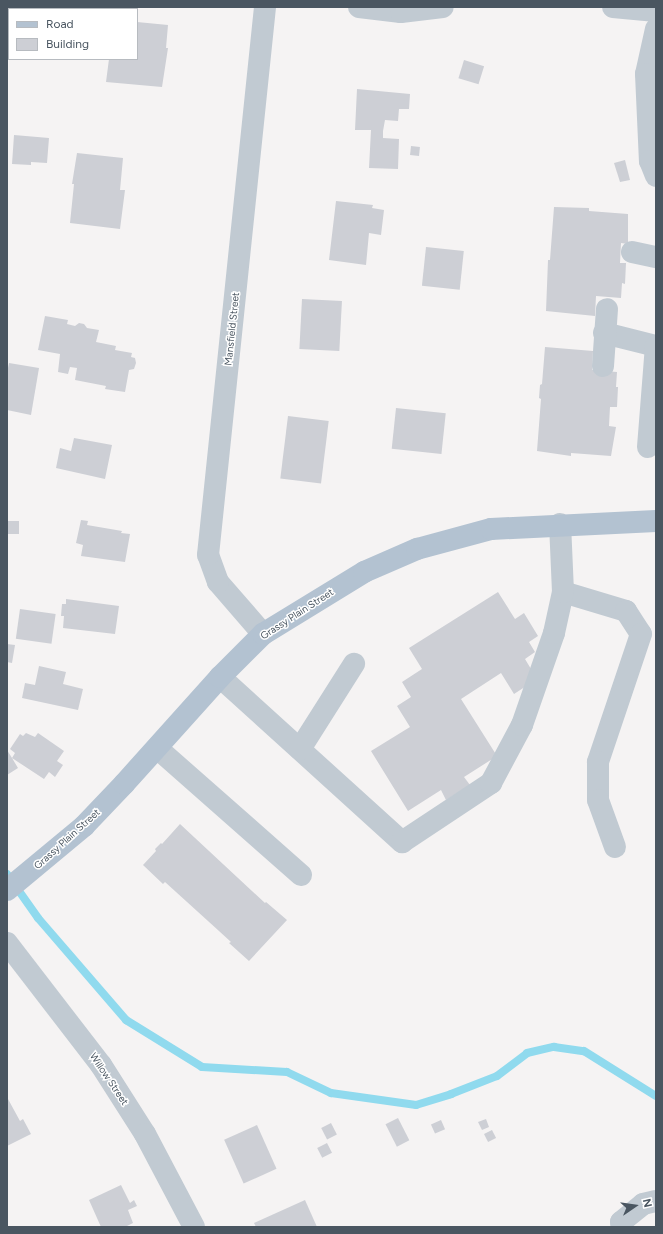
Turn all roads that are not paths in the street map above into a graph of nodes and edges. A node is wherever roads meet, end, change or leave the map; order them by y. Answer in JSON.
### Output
{"nodes":[{"id":1,"x":265,"y":7,"type":"edge"},
{"id":2,"x":359,"y":7,"type":"edge"},
{"id":3,"x":443,"y":7,"type":"edge"},
{"id":4,"x":612,"y":7,"type":"edge"},
{"id":5,"x":656,"y":11,"type":"edge"},
{"id":6,"x":656,"y":29,"type":"edge"},
{"id":7,"x":654,"y":165,"type":"edge"},
{"id":8,"x":632,"y":252,"type":"dead end"},
{"id":9,"x":656,"y":257,"type":"edge"},
{"id":10,"x":607,"y":309,"type":"dead end"},
{"id":11,"x":604,"y":332,"type":"junction"},
{"id":12,"x":656,"y":346,"type":"edge"},
{"id":13,"x":603,"y":366,"type":"dead end"},
{"id":14,"x":648,"y":447,"type":"dead end"},
{"id":15,"x":656,"y":521,"type":"edge"},
{"id":16,"x":560,"y":524,"type":"junction"},
{"id":17,"x":563,"y":592,"type":"junction"},
{"id":18,"x":263,"y":634,"type":"junction"},
{"id":19,"x":354,"y":664,"type":"dead end"},
{"id":20,"x":220,"y":677,"type":"junction"},
{"id":21,"x":157,"y":748,"type":"junction"},
{"id":22,"x":300,"y":749,"type":"junction"},
{"id":23,"x":615,"y":847,"type":"dead end"},
{"id":24,"x":301,"y":875,"type":"dead end"},
{"id":25,"x":15,"y":884,"type":"edge"},
{"id":26,"x":7,"y":943,"type":"edge"},
{"id":27,"x":656,"y":1201,"type":"edge"},
{"id":28,"x":194,"y":1227,"type":"edge"},
{"id":29,"x":622,"y":1227,"type":"edge"}],
"edges":[{"from":1,"to":18,"type":"street","name":"Mansfield Street"},
{"from":2,"to":3,"type":"street"},
{"from":4,"to":5,"type":"street"},
{"from":6,"to":7,"type":"street"},
{"from":8,"to":9,"type":"street"},
{"from":10,"to":11,"type":"street"},
{"from":11,"to":12,"type":"street"},
{"from":11,"to":13,"type":"street"},
{"from":12,"to":14,"type":"street"},
{"from":15,"to":16,"type":"main road","name":"Grassy Plain Street"},
{"from":16,"to":17,"type":"street"},
{"from":16,"to":18,"type":"main road","name":"Grassy Plain Street"},
{"from":17,"to":22,"type":"street"},
{"from":17,"to":23,"type":"street"},
{"from":18,"to":20,"type":"main road","name":"Grassy Plain Street"},
{"from":19,"to":22,"type":"street"},
{"from":20,"to":21,"type":"main road","name":"Grassy Plain Street"},
{"from":20,"to":22,"type":"street"},
{"from":21,"to":24,"type":"street"},
{"from":21,"to":25,"type":"main road","name":"Grassy Plain Street"},
{"from":26,"to":28,"type":"street","name":"Willow Street"},
{"from":27,"to":29,"type":"street"}]}
